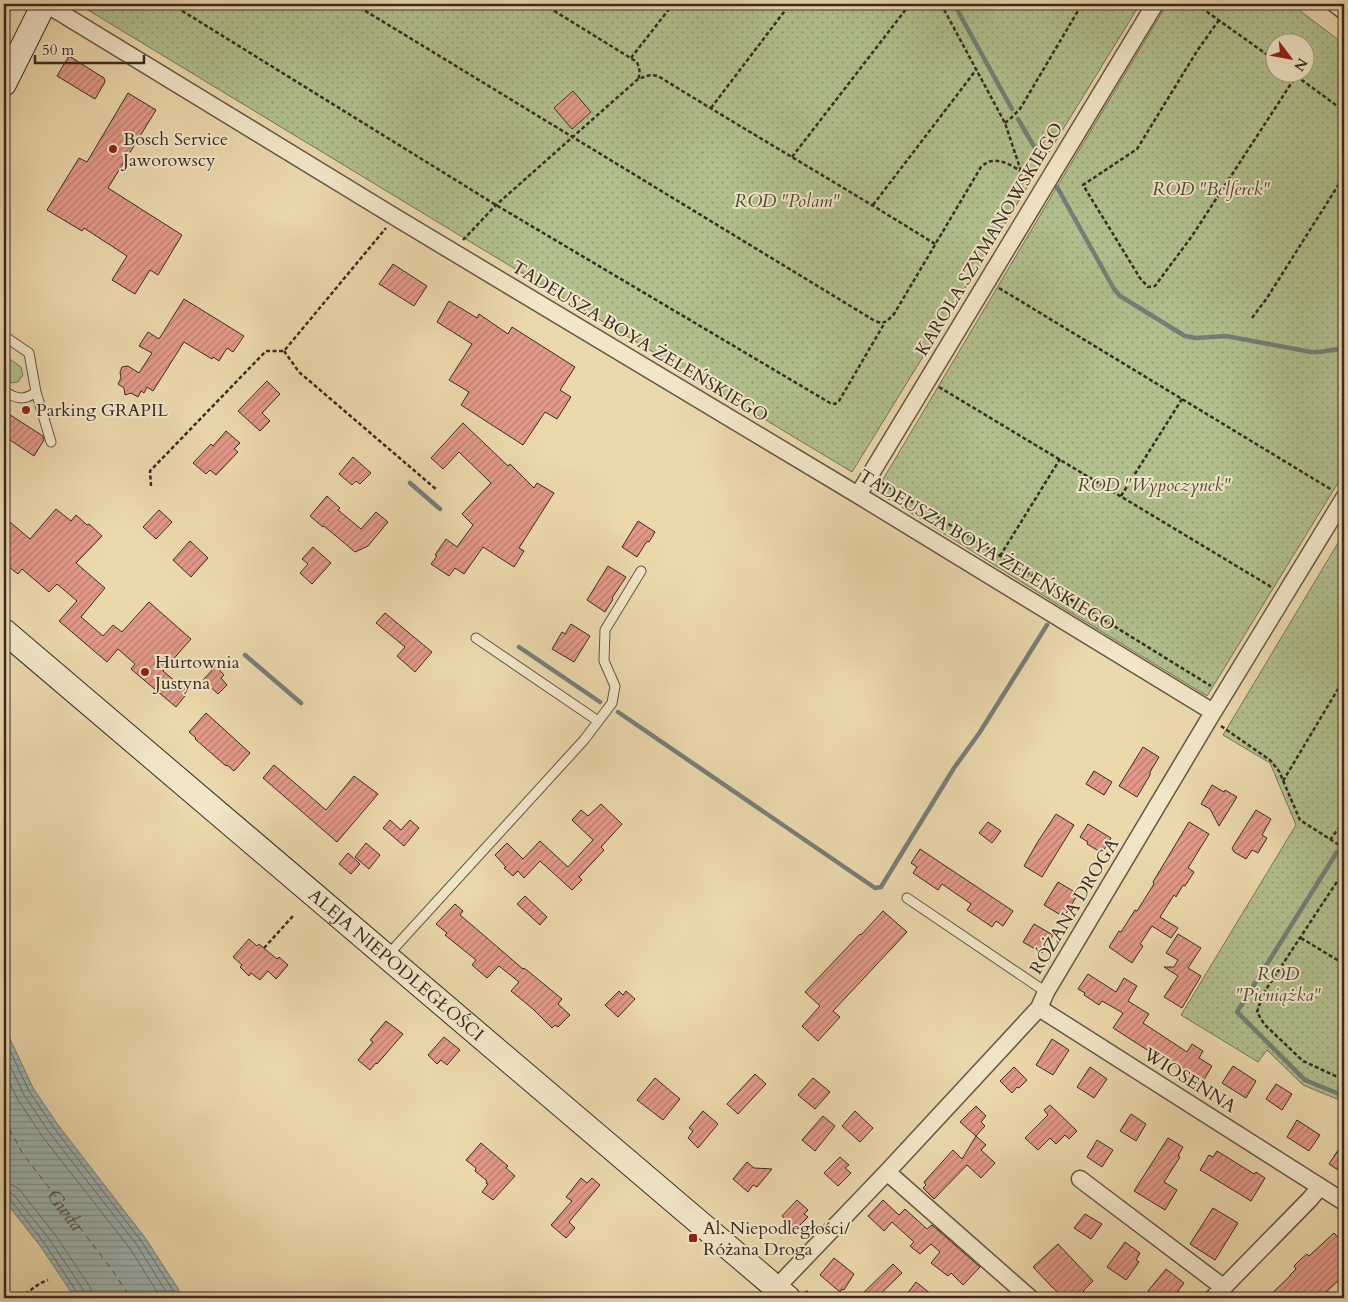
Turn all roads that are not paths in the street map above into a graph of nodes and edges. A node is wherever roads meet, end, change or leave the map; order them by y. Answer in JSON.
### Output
{"nodes":[{"id":1,"x":45,"y":4,"type":"edge"},
{"id":2,"x":1154,"y":4,"type":"edge"},
{"id":3,"x":1335,"y":4,"type":"edge"},
{"id":4,"x":1344,"y":11,"type":"edge"},
{"id":5,"x":4,"y":84,"type":"edge"},
{"id":6,"x":4,"y":336,"type":"edge"},
{"id":7,"x":4,"y":391,"type":"edge"},
{"id":8,"x":36,"y":392,"type":"junction"},
{"id":9,"x":51,"y":442,"type":"dead end"},
{"id":10,"x":1339,"y":494,"type":"edge"},
{"id":11,"x":858,"y":495,"type":"junction"},
{"id":12,"x":641,"y":571,"type":"dead end"},
{"id":13,"x":4,"y":631,"type":"edge"},
{"id":14,"x":476,"y":638,"type":"dead end"},
{"id":15,"x":1213,"y":712,"type":"junction"},
{"id":16,"x":598,"y":721,"type":"junction"},
{"id":17,"x":907,"y":898,"type":"dead end"},
{"id":18,"x":386,"y":956,"type":"junction"},
{"id":19,"x":1046,"y":992,"type":"junction"},
{"id":20,"x":1039,"y":1008,"type":"junction"},
{"id":21,"x":887,"y":1172,"type":"junction"},
{"id":22,"x":1080,"y":1178,"type":"dead end"},
{"id":23,"x":1320,"y":1187,"type":"junction"},
{"id":24,"x":1344,"y":1202,"type":"edge"},
{"id":25,"x":782,"y":1293,"type":"edge"},
{"id":26,"x":1218,"y":1293,"type":"edge"},
{"id":27,"x":1030,"y":1298,"type":"edge"}],
"edges":[{"from":1,"to":5,"type":"street"},
{"from":1,"to":11,"type":"street","name":"TADEUSZA BOYA ŻELEŃSKIEGO"},
{"from":2,"to":11,"type":"street","name":"KAROLA SZYMANOWSKIEGO"},
{"from":3,"to":4,"type":"street"},
{"from":6,"to":8,"type":"lane"},
{"from":7,"to":8,"type":"lane"},
{"from":8,"to":9,"type":"lane"},
{"from":10,"to":15,"type":"street","name":"RÓŻANA DROGA"},
{"from":11,"to":15,"type":"street","name":"TADEUSZA BOYA ŻELEŃSKIEGO"},
{"from":12,"to":16,"type":"lane"},
{"from":13,"to":18,"type":"street","name":"ALEJA NIEPODLEGŁOŚCI"},
{"from":14,"to":16,"type":"lane"},
{"from":15,"to":19,"type":"street","name":"RÓŻANA DROGA"},
{"from":16,"to":18,"type":"lane"},
{"from":17,"to":19,"type":"lane"},
{"from":18,"to":25,"type":"street","name":"ALEJA NIEPODLEGŁOŚCI"},
{"from":19,"to":20,"type":"street","name":"RÓŻANA DROGA"},
{"from":20,"to":21,"type":"street","name":"RÓŻANA DROGA"},
{"from":20,"to":23,"type":"street","name":"WIOSENNA"},
{"from":21,"to":25,"type":"street","name":"RÓŻANA DROGA"},
{"from":21,"to":27,"type":"street"},
{"from":22,"to":26,"type":"street"},
{"from":23,"to":24,"type":"street","name":"WIOSENNA"},
{"from":23,"to":26,"type":"street"}]}
